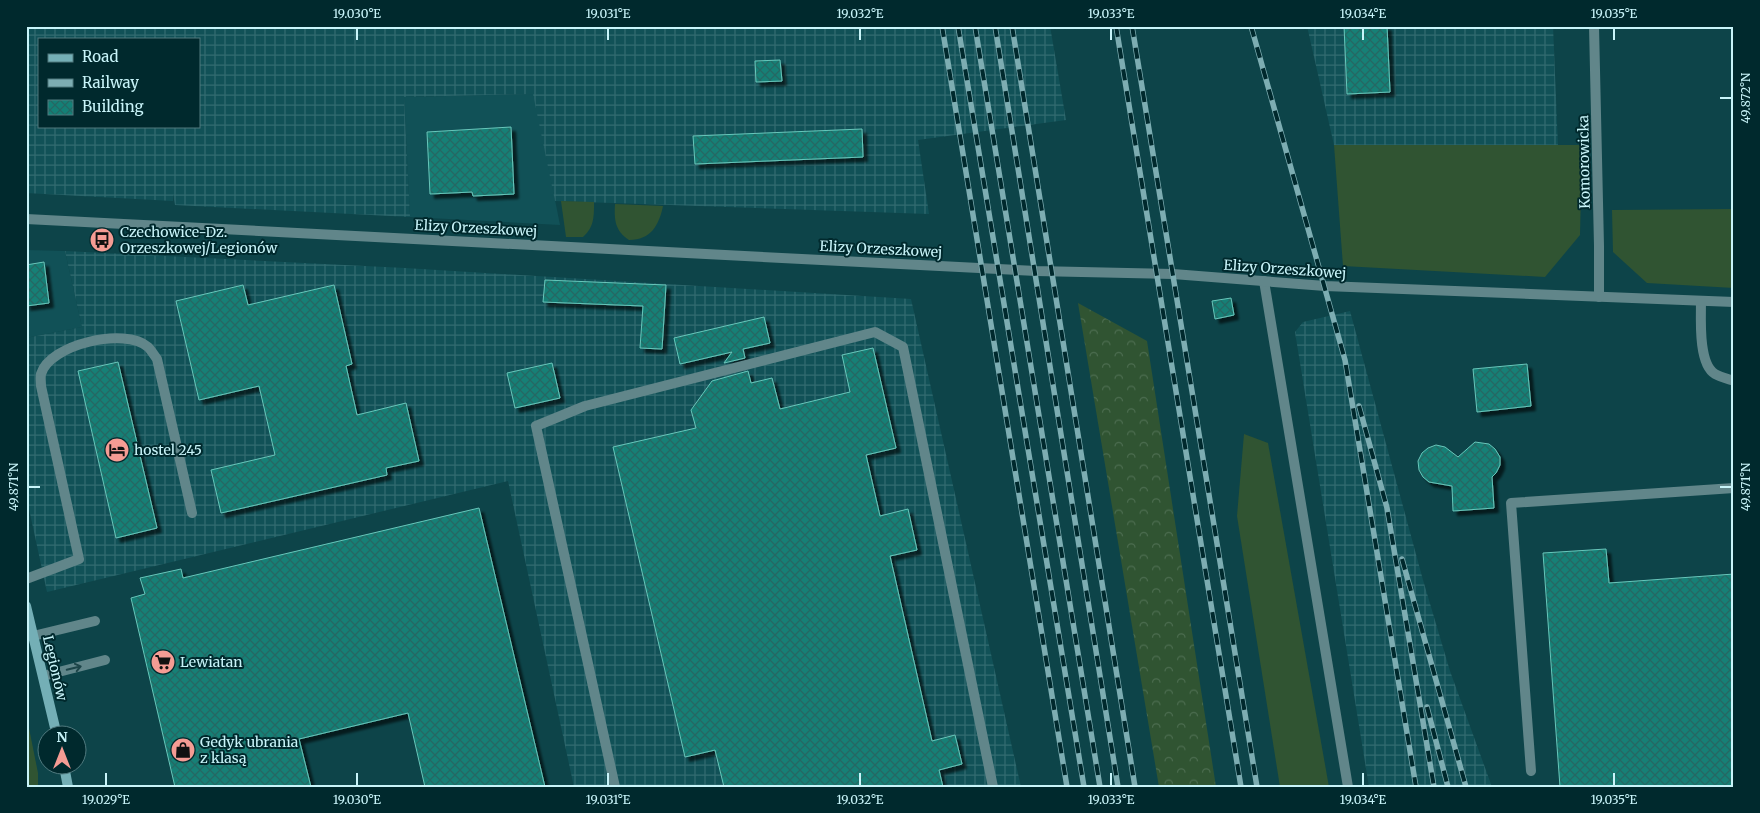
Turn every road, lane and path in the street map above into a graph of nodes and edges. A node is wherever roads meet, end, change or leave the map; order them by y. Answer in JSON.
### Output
{"nodes":[{"id":1,"x":1594,"y":26,"type":"edge"},
{"id":2,"x":26,"y":219,"type":"edge"},
{"id":3,"x":1264,"y":281,"type":"junction"},
{"id":4,"x":1599,"y":297,"type":"junction"},
{"id":5,"x":1701,"y":301,"type":"junction"},
{"id":6,"x":1734,"y":302,"type":"edge"},
{"id":7,"x":1734,"y":381,"type":"edge"},
{"id":8,"x":1734,"y":488,"type":"edge"},
{"id":9,"x":192,"y":513,"type":"dead end"},
{"id":10,"x":26,"y":579,"type":"edge"},
{"id":11,"x":26,"y":606,"type":"edge"},
{"id":12,"x":96,"y":621,"type":"dead end"},
{"id":13,"x":33,"y":636,"type":"junction"},
{"id":14,"x":105,"y":660,"type":"dead end"},
{"id":15,"x":43,"y":676,"type":"junction"},
{"id":16,"x":55,"y":726,"type":"edge"},
{"id":17,"x":1531,"y":771,"type":"dead end"},
{"id":18,"x":615,"y":787,"type":"edge"},
{"id":19,"x":993,"y":787,"type":"edge"},
{"id":20,"x":1348,"y":787,"type":"edge"}],
"edges":[{"from":1,"to":4,"type":"street","name":"Komorowicka"},
{"from":2,"to":3,"type":"street","name":"Elizy Orzeszkowej"},
{"from":3,"to":4,"type":"street","name":"Elizy Orzeszkowej"},
{"from":3,"to":20,"type":"street"},
{"from":4,"to":5,"type":"street","name":"Elizy Orzeszkowej"},
{"from":5,"to":6,"type":"street","name":"Elizy Orzeszkowej"},
{"from":5,"to":7,"type":"street"},
{"from":8,"to":17,"type":"street"},
{"from":9,"to":10,"type":"street"},
{"from":11,"to":13,"type":"street","name":"Legionów"},
{"from":12,"to":13,"type":"street"},
{"from":13,"to":15,"type":"street","name":"Legionów"},
{"from":15,"to":14,"type":"street","one_way":true},
{"from":15,"to":16,"type":"street","name":"Legionów"},
{"from":18,"to":19,"type":"street"}]}
